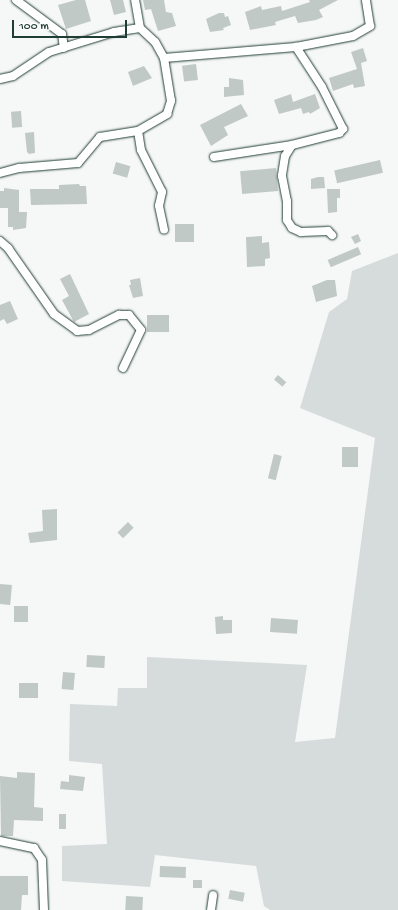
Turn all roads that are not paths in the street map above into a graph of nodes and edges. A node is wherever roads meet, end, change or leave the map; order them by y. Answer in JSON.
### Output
{"nodes":[{"id":1,"x":16,"y":0,"type":"edge"},
{"id":2,"x":135,"y":0,"type":"edge"},
{"id":3,"x":366,"y":0,"type":"edge"},
{"id":4,"x":140,"y":28,"type":"junction"},
{"id":5,"x":296,"y":47,"type":"junction"},
{"id":6,"x":64,"y":48,"type":"junction"},
{"id":7,"x":164,"y":58,"type":"junction"},
{"id":8,"x":0,"y":79,"type":"edge"},
{"id":9,"x":138,"y":131,"type":"junction"},
{"id":10,"x":292,"y":145,"type":"junction"},
{"id":11,"x":214,"y":157,"type":"dead end"},
{"id":12,"x":0,"y":173,"type":"edge"},
{"id":13,"x":164,"y":229,"type":"dead end"},
{"id":14,"x":332,"y":236,"type":"dead end"},
{"id":15,"x":0,"y":242,"type":"edge"},
{"id":16,"x":123,"y":368,"type":"dead end"},
{"id":17,"x":0,"y":841,"type":"edge"},
{"id":18,"x":213,"y":895,"type":"dead end"},
{"id":19,"x":44,"y":910,"type":"edge"},
{"id":20,"x":212,"y":910,"type":"edge"}],
"edges":[{"from":1,"to":6,"type":"street"},
{"from":2,"to":4,"type":"street"},
{"from":3,"to":5,"type":"street"},
{"from":4,"to":6,"type":"street"},
{"from":4,"to":7,"type":"street"},
{"from":5,"to":7,"type":"street"},
{"from":5,"to":10,"type":"street"},
{"from":6,"to":8,"type":"street"},
{"from":7,"to":9,"type":"street"},
{"from":9,"to":12,"type":"street"},
{"from":9,"to":13,"type":"street"},
{"from":10,"to":11,"type":"street"},
{"from":10,"to":14,"type":"street"},
{"from":15,"to":16,"type":"street"},
{"from":17,"to":19,"type":"street"},
{"from":18,"to":20,"type":"street"}]}
